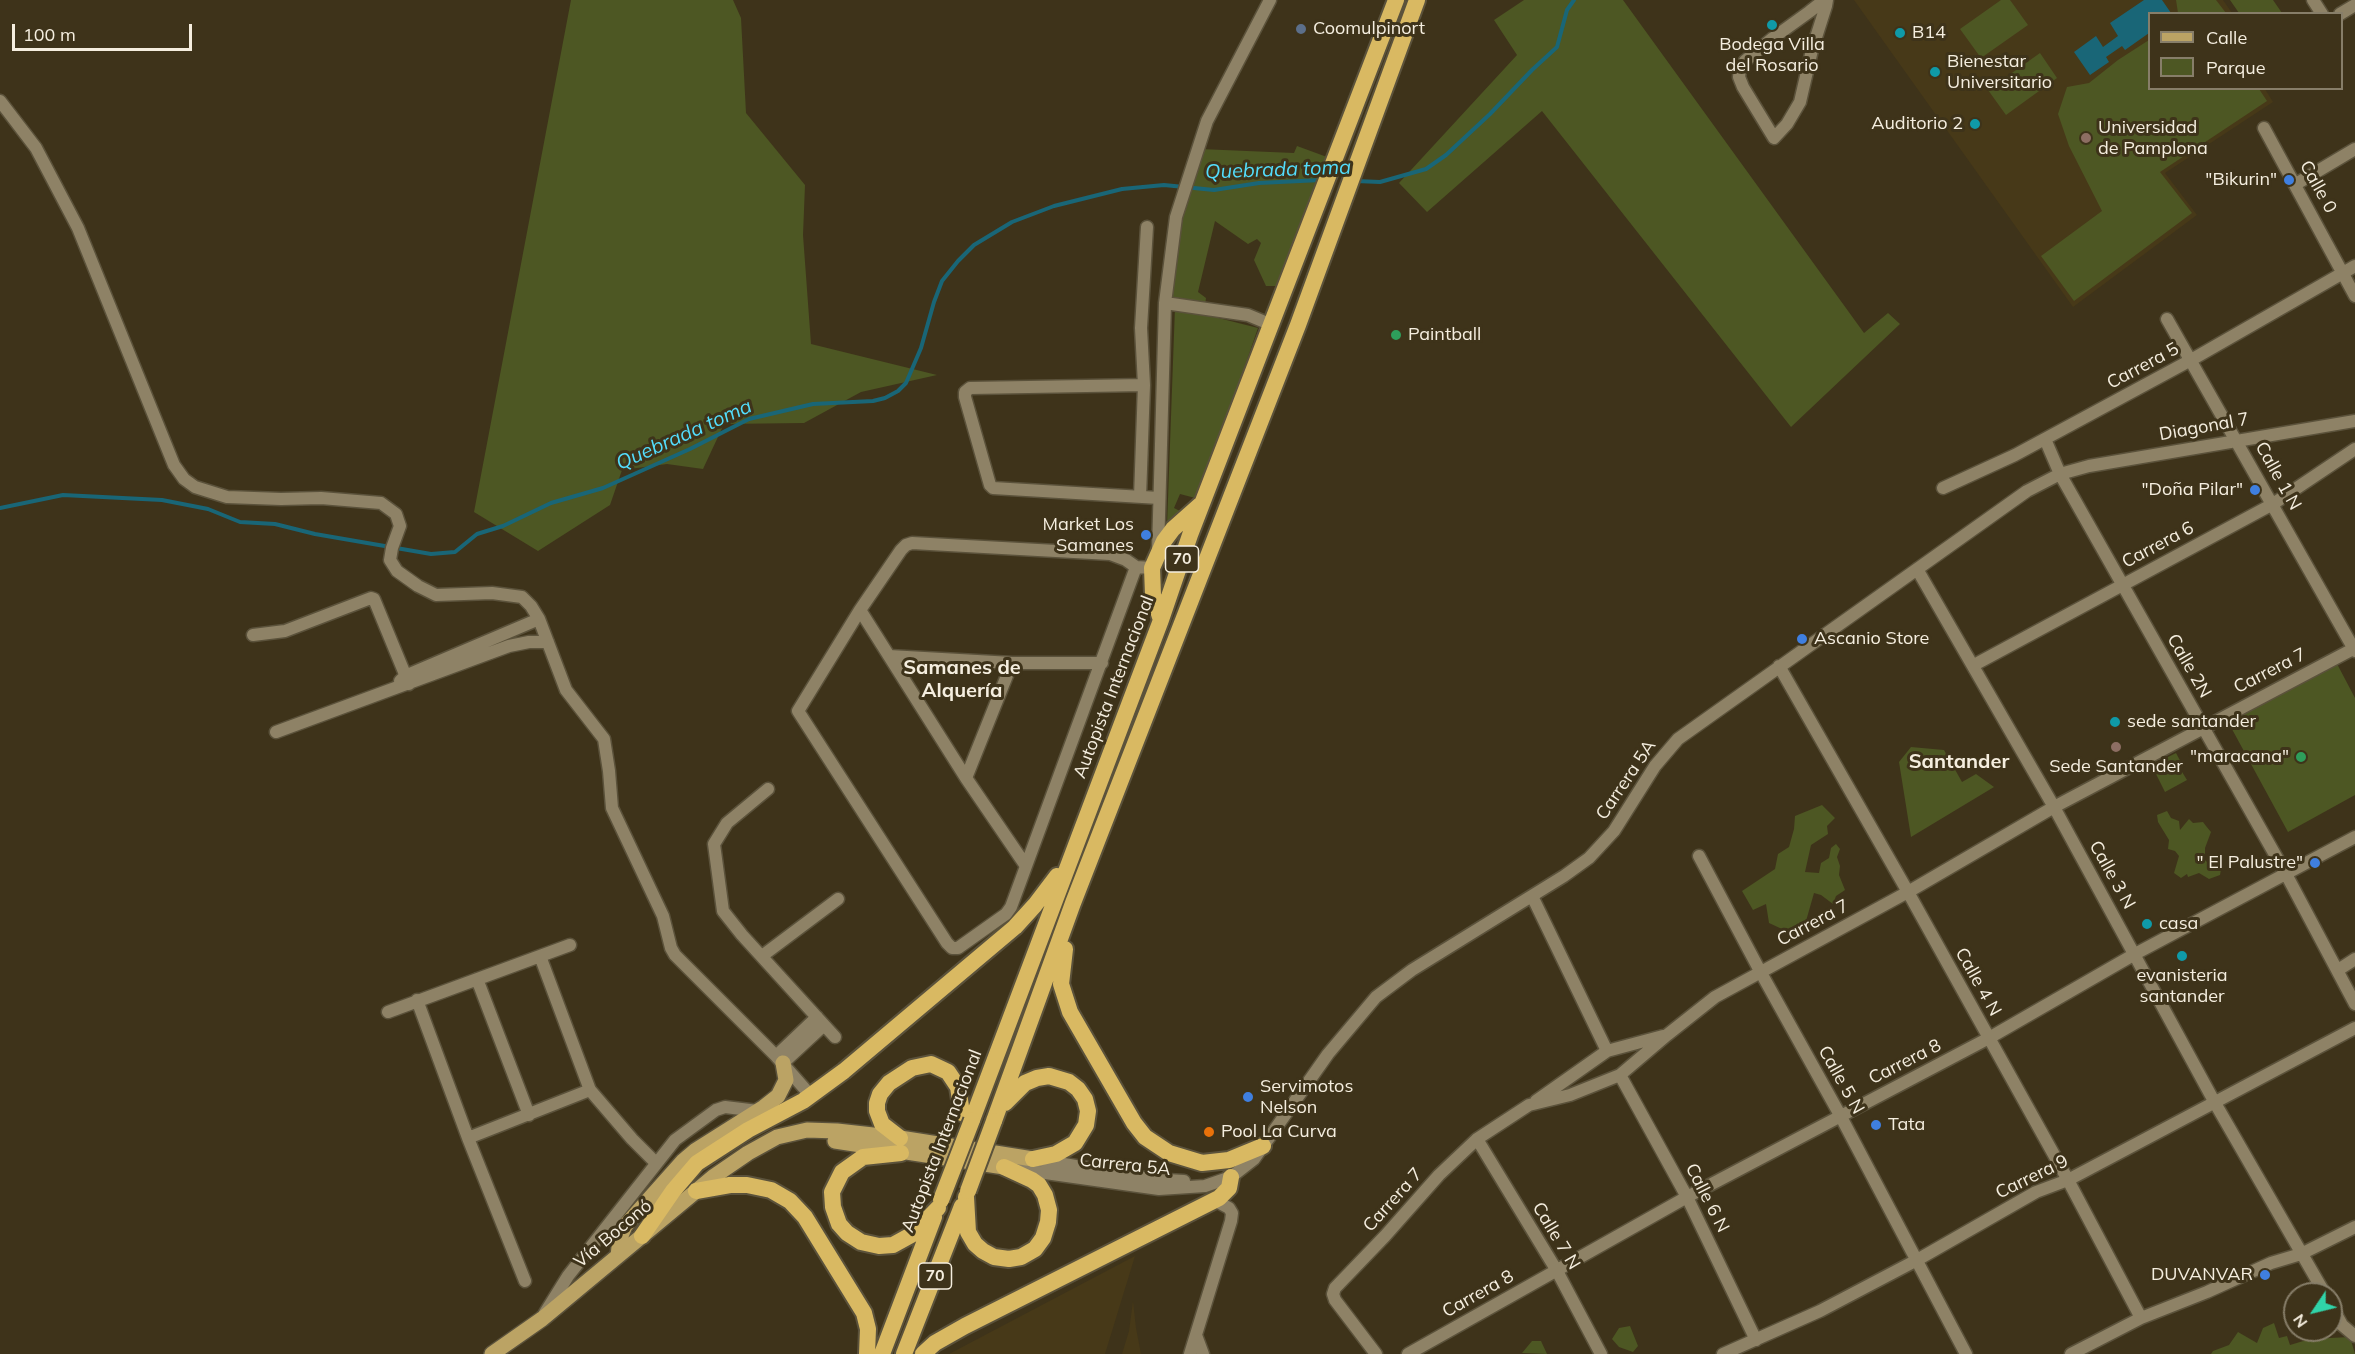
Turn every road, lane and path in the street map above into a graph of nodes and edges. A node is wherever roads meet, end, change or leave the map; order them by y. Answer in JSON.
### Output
{"nodes":[{"id":1,"x":1270,"y":0,"type":"edge"},
{"id":2,"x":1396,"y":0,"type":"edge"},
{"id":3,"x":1417,"y":0,"type":"edge"},
{"id":4,"x":1826,"y":3,"type":"edge"},
{"id":5,"x":0,"y":101,"type":"edge"},
{"id":6,"x":2264,"y":128,"type":"dead end"},
{"id":7,"x":2355,"y":149,"type":"edge"},
{"id":8,"x":2296,"y":184,"type":"junction"},
{"id":9,"x":1147,"y":227,"type":"dead end"},
{"id":10,"x":2349,"y":268,"type":"edge"},
{"id":11,"x":2355,"y":296,"type":"edge"},
{"id":12,"x":1165,"y":303,"type":"junction"},
{"id":13,"x":2167,"y":319,"type":"dead end"},
{"id":14,"x":1272,"y":325,"type":"junction"},
{"id":15,"x":2191,"y":360,"type":"junction"},
{"id":16,"x":1144,"y":385,"type":"junction"},
{"id":17,"x":2355,"y":421,"type":"edge"},
{"id":18,"x":2045,"y":439,"type":"junction"},
{"id":19,"x":2238,"y":440,"type":"junction"},
{"id":20,"x":2355,"y":449,"type":"edge"},
{"id":21,"x":2060,"y":474,"type":"junction"},
{"id":22,"x":1943,"y":488,"type":"dead end"},
{"id":23,"x":1140,"y":497,"type":"junction"},
{"id":24,"x":1159,"y":498,"type":"junction"},
{"id":25,"x":1204,"y":502,"type":"junction"},
{"id":26,"x":2272,"y":504,"type":"junction"},
{"id":27,"x":1148,"y":562,"type":"junction"},
{"id":28,"x":1917,"y":569,"type":"junction"},
{"id":29,"x":2121,"y":585,"type":"junction"},
{"id":30,"x":860,"y":610,"type":"junction"},
{"id":31,"x":538,"y":619,"type":"junction"},
{"id":32,"x":1161,"y":620,"type":"junction"},
{"id":33,"x":253,"y":635,"type":"dead end"},
{"id":34,"x":548,"y":642,"type":"junction"},
{"id":35,"x":2355,"y":649,"type":"edge"},
{"id":36,"x":889,"y":656,"type":"junction"},
{"id":37,"x":465,"y":657,"type":"junction"},
{"id":38,"x":1012,"y":663,"type":"junction"},
{"id":39,"x":1102,"y":663,"type":"junction"},
{"id":40,"x":1974,"y":664,"type":"junction"},
{"id":41,"x":1779,"y":666,"type":"junction"},
{"id":42,"x":407,"y":680,"type":"junction"},
{"id":43,"x":2203,"y":726,"type":"junction"},
{"id":44,"x":276,"y":732,"type":"dead end"},
{"id":45,"x":966,"y":778,"type":"junction"},
{"id":46,"x":768,"y":789,"type":"dead end"},
{"id":47,"x":2054,"y":807,"type":"junction"},
{"id":48,"x":2353,"y":841,"type":"edge"},
{"id":49,"x":1074,"y":850,"type":"junction"},
{"id":50,"x":1700,"y":856,"type":"dead end"},
{"id":51,"x":1026,"y":866,"type":"junction"},
{"id":52,"x":2286,"y":874,"type":"junction"},
{"id":53,"x":1908,"y":892,"type":"junction"},
{"id":54,"x":1532,"y":896,"type":"junction"},
{"id":55,"x":838,"y":899,"type":"dead end"},
{"id":56,"x":1073,"y":903,"type":"junction"},
{"id":57,"x":570,"y":945,"type":"dead end"},
{"id":58,"x":2134,"y":954,"type":"junction"},
{"id":59,"x":540,"y":956,"type":"junction"},
{"id":60,"x":762,"y":956,"type":"junction"},
{"id":61,"x":2355,"y":959,"type":"edge"},
{"id":62,"x":2338,"y":970,"type":"junction"},
{"id":63,"x":1760,"y":971,"type":"junction"},
{"id":64,"x":477,"y":978,"type":"junction"},
{"id":65,"x":417,"y":1000,"type":"junction"},
{"id":66,"x":2355,"y":1004,"type":"edge"},
{"id":67,"x":388,"y":1011,"type":"dead end"},
{"id":68,"x":821,"y":1021,"type":"junction"},
{"id":69,"x":2355,"y":1028,"type":"edge"},
{"id":70,"x":1667,"y":1035,"type":"junction"},
{"id":71,"x":835,"y":1037,"type":"dead end"},
{"id":72,"x":1989,"y":1038,"type":"junction"},
{"id":73,"x":1607,"y":1051,"type":"junction"},
{"id":74,"x":779,"y":1059,"type":"junction"},
{"id":75,"x":1620,"y":1075,"type":"junction"},
{"id":76,"x":590,"y":1090,"type":"junction"},
{"id":77,"x":811,"y":1096,"type":"junction"},
{"id":78,"x":2215,"y":1103,"type":"junction"},
{"id":79,"x":1529,"y":1105,"type":"junction"},
{"id":80,"x":758,"y":1111,"type":"junction"},
{"id":81,"x":1840,"y":1115,"type":"junction"},
{"id":82,"x":529,"y":1116,"type":"junction"},
{"id":83,"x":967,"y":1117,"type":"junction"},
{"id":84,"x":996,"y":1117,"type":"junction"},
{"id":85,"x":684,"y":1132,"type":"junction"},
{"id":86,"x":468,"y":1138,"type":"junction"},
{"id":87,"x":1477,"y":1139,"type":"junction"},
{"id":88,"x":900,"y":1145,"type":"junction"},
{"id":89,"x":1263,"y":1146,"type":"junction"},
{"id":90,"x":696,"y":1150,"type":"junction"},
{"id":91,"x":1033,"y":1159,"type":"junction"},
{"id":92,"x":656,"y":1162,"type":"junction"},
{"id":93,"x":1004,"y":1167,"type":"junction"},
{"id":94,"x":1231,"y":1177,"type":"junction"},
{"id":95,"x":2068,"y":1180,"type":"junction"},
{"id":96,"x":696,"y":1191,"type":"junction"},
{"id":97,"x":967,"y":1194,"type":"junction"},
{"id":98,"x":1687,"y":1197,"type":"junction"},
{"id":99,"x":1216,"y":1201,"type":"junction"},
{"id":100,"x":939,"y":1204,"type":"junction"},
{"id":101,"x":2355,"y":1227,"type":"edge"},
{"id":102,"x":642,"y":1236,"type":"junction"},
{"id":103,"x":2301,"y":1254,"type":"junction"},
{"id":104,"x":618,"y":1256,"type":"junction"},
{"id":105,"x":1917,"y":1260,"type":"junction"},
{"id":106,"x":1557,"y":1271,"type":"junction"},
{"id":107,"x":525,"y":1281,"type":"dead end"},
{"id":108,"x":2318,"y":1282,"type":"edge"},
{"id":109,"x":2141,"y":1318,"type":"junction"},
{"id":110,"x":542,"y":1319,"type":"junction"},
{"id":111,"x":2343,"y":1326,"type":"edge"},
{"id":112,"x":1196,"y":1335,"type":"junction"},
{"id":113,"x":2355,"y":1336,"type":"edge"},
{"id":114,"x":1756,"y":1340,"type":"junction"},
{"id":115,"x":492,"y":1354,"type":"edge"},
{"id":116,"x":867,"y":1354,"type":"edge"},
{"id":117,"x":882,"y":1354,"type":"edge"},
{"id":118,"x":904,"y":1354,"type":"edge"},
{"id":119,"x":922,"y":1354,"type":"edge"},
{"id":120,"x":1190,"y":1354,"type":"edge"},
{"id":121,"x":1203,"y":1354,"type":"edge"},
{"id":122,"x":1376,"y":1354,"type":"edge"},
{"id":123,"x":1408,"y":1354,"type":"edge"},
{"id":124,"x":1601,"y":1354,"type":"edge"},
{"id":125,"x":1722,"y":1354,"type":"edge"},
{"id":126,"x":1966,"y":1354,"type":"edge"},
{"id":127,"x":2071,"y":1354,"type":"edge"}],
"edges":[{"from":1,"to":12,"type":"street"},
{"from":2,"to":14,"type":"highway","name":"Autopista Internacional","number":"70"},
{"from":3,"to":56,"type":"highway","number":"70"},
{"from":4,"to":4,"type":"street"},
{"from":5,"to":31,"type":"street"},
{"from":6,"to":8,"type":"street","name":"Calle 0"},
{"from":7,"to":8,"type":"street"},
{"from":8,"to":10,"type":"street","name":"Calle 0"},
{"from":9,"to":16,"type":"street"},
{"from":10,"to":11,"type":"street","name":"Calle 0"},
{"from":10,"to":15,"type":"street","name":"Carrera 5"},
{"from":12,"to":14,"type":"street"},
{"from":12,"to":24,"type":"street"},
{"from":13,"to":15,"type":"street","name":"Calle 1 N"},
{"from":14,"to":25,"type":"highway","name":"Autopista Internacional","number":"70"},
{"from":15,"to":18,"type":"street","name":"Carrera 5"},
{"from":15,"to":19,"type":"street","name":"Calle 1 N"},
{"from":16,"to":23,"type":"street"},
{"from":16,"to":23,"type":"street"},
{"from":17,"to":19,"type":"street","name":"Diagonal 7"},
{"from":18,"to":21,"type":"street","name":"Calle 2N"},
{"from":18,"to":22,"type":"street","name":"Carrera 5"},
{"from":19,"to":21,"type":"street","name":"Diagonal 7"},
{"from":19,"to":26,"type":"street","name":"Calle 1 N"},
{"from":20,"to":26,"type":"street","name":"Carrera 6"},
{"from":21,"to":28,"type":"street","name":"Carrera 5A"},
{"from":21,"to":29,"type":"street","name":"Calle 2N"},
{"from":23,"to":24,"type":"street"},
{"from":24,"to":27,"type":"street"},
{"from":25,"to":27,"type":"highway"},
{"from":25,"to":32,"type":"highway","name":"Autopista Internacional","number":"70"},
{"from":26,"to":29,"type":"street","name":"Carrera 6"},
{"from":26,"to":35,"type":"street","name":"Calle 1 N"},
{"from":27,"to":30,"type":"street"},
{"from":27,"to":32,"type":"highway"},
{"from":27,"to":39,"type":"street"},
{"from":28,"to":40,"type":"street","name":"Calle 3 N"},
{"from":28,"to":41,"type":"street","name":"Carrera 5A"},
{"from":29,"to":40,"type":"street","name":"Carrera 6"},
{"from":29,"to":43,"type":"street","name":"Calle 2N"},
{"from":30,"to":36,"type":"street"},
{"from":30,"to":51,"type":"street"},
{"from":31,"to":34,"type":"street"},
{"from":31,"to":37,"type":"street"},
{"from":32,"to":49,"type":"highway","name":"Autopista Internacional","number":"70"},
{"from":33,"to":42,"type":"street"},
{"from":34,"to":37,"type":"street"},
{"from":34,"to":74,"type":"street"},
{"from":35,"to":43,"type":"street","name":"Carrera 7"},
{"from":36,"to":38,"type":"street"},
{"from":36,"to":45,"type":"street"},
{"from":37,"to":42,"type":"street"},
{"from":38,"to":39,"type":"street"},
{"from":38,"to":45,"type":"street"},
{"from":39,"to":51,"type":"street"},
{"from":40,"to":47,"type":"street","name":"Calle 3 N"},
{"from":41,"to":53,"type":"street","name":"Calle 4 N"},
{"from":41,"to":54,"type":"street","name":"Carrera 5A"},
{"from":42,"to":44,"type":"street"},
{"from":43,"to":47,"type":"street","name":"Carrera 7"},
{"from":43,"to":52,"type":"street","name":"Calle 2N"},
{"from":45,"to":51,"type":"street"},
{"from":46,"to":60,"type":"street"},
{"from":47,"to":53,"type":"street","name":"Carrera 7"},
{"from":47,"to":58,"type":"street","name":"Calle 3 N"},
{"from":48,"to":52,"type":"street","name":"Carrera 8"},
{"from":49,"to":77,"type":"highway"},
{"from":49,"to":83,"type":"highway","name":"Autopista Internacional","number":"70"},
{"from":50,"to":63,"type":"street","name":"Calle 5 N"},
{"from":52,"to":58,"type":"street","name":"Carrera 8"},
{"from":52,"to":62,"type":"street","name":"Calle 2N"},
{"from":53,"to":63,"type":"street","name":"Carrera 7"},
{"from":53,"to":72,"type":"street","name":"Calle 4 N"},
{"from":54,"to":73,"type":"street"},
{"from":54,"to":89,"type":"street","name":"Carrera 5A"},
{"from":55,"to":60,"type":"street"},
{"from":56,"to":84,"type":"highway","number":"70"},
{"from":56,"to":89,"type":"highway"},
{"from":57,"to":59,"type":"street"},
{"from":58,"to":72,"type":"street","name":"Carrera 8"},
{"from":58,"to":78,"type":"street","name":"Calle 3 N"},
{"from":59,"to":64,"type":"street"},
{"from":59,"to":76,"type":"street"},
{"from":60,"to":68,"type":"street"},
{"from":61,"to":62,"type":"street"},
{"from":62,"to":66,"type":"street","name":"Calle 2N"},
{"from":63,"to":70,"type":"street","name":"Carrera 7"},
{"from":63,"to":81,"type":"street","name":"Calle 5 N"},
{"from":64,"to":65,"type":"street"},
{"from":64,"to":82,"type":"street"},
{"from":65,"to":67,"type":"street"},
{"from":65,"to":86,"type":"street"},
{"from":68,"to":71,"type":"street"},
{"from":68,"to":74,"type":"street"},
{"from":69,"to":78,"type":"street","name":"Carrera 9"},
{"from":70,"to":73,"type":"street"},
{"from":70,"to":75,"type":"street","name":"Carrera 7"},
{"from":72,"to":81,"type":"street","name":"Carrera 8"},
{"from":72,"to":95,"type":"street","name":"Calle 4 N"},
{"from":73,"to":79,"type":"street"},
{"from":74,"to":77,"type":"street"},
{"from":74,"to":80,"type":"main road"},
{"from":75,"to":79,"type":"street","name":"Carrera 7"},
{"from":75,"to":98,"type":"street","name":"Calle 6 N"},
{"from":76,"to":82,"type":"street"},
{"from":76,"to":92,"type":"street"},
{"from":77,"to":102,"type":"highway"},
{"from":78,"to":95,"type":"street","name":"Carrera 9"},
{"from":78,"to":103,"type":"street","name":"Calle 3 N"},
{"from":79,"to":87,"type":"street","name":"Carrera 7"},
{"from":80,"to":85,"type":"street"},
{"from":80,"to":90,"type":"main road"},
{"from":81,"to":98,"type":"street","name":"Carrera 8"},
{"from":81,"to":105,"type":"street","name":"Calle 5 N"},
{"from":82,"to":86,"type":"street"},
{"from":83,"to":88,"type":"highway"},
{"from":83,"to":100,"type":"highway","name":"Autopista Internacional","number":"70","bridge":true},
{"from":84,"to":91,"type":"highway"},
{"from":84,"to":97,"type":"highway","number":"70","bridge":true},
{"from":85,"to":90,"type":"street"},
{"from":85,"to":92,"type":"street"},
{"from":86,"to":107,"type":"street"},
{"from":87,"to":106,"type":"street","name":"Calle 7 N"},
{"from":87,"to":122,"type":"street","name":"Carrera 7"},
{"from":88,"to":91,"type":"main road","name":"Vía Boconó"},
{"from":88,"to":93,"type":"main road","name":"Vía Boconó"},
{"from":88,"to":96,"type":"main road","name":"Vía Boconó"},
{"from":88,"to":100,"type":"highway"},
{"from":89,"to":91,"type":"street","name":"Carrera 5A"},
{"from":89,"to":94,"type":"street","name":"Carrera 5A"},
{"from":90,"to":104,"type":"main road"},
{"from":92,"to":110,"type":"street"},
{"from":93,"to":94,"type":"street","name":"Carrera 5A"},
{"from":93,"to":97,"type":"highway"},
{"from":94,"to":99,"type":"highway"},
{"from":95,"to":105,"type":"street","name":"Carrera 9"},
{"from":95,"to":109,"type":"street","name":"Calle 4 N"},
{"from":96,"to":102,"type":"main road","name":"Vía Boconó"},
{"from":96,"to":116,"type":"highway"},
{"from":97,"to":118,"type":"highway","number":"70"},
{"from":98,"to":106,"type":"street","name":"Carrera 8"},
{"from":98,"to":114,"type":"street","name":"Calle 6 N"},
{"from":99,"to":112,"type":"street"},
{"from":99,"to":119,"type":"highway"},
{"from":100,"to":117,"type":"highway","name":"Autopista Internacional","number":"70"},
{"from":101,"to":103,"type":"street"},
{"from":102,"to":104,"type":"main road","name":"Vía Boconó"},
{"from":103,"to":108,"type":"street","name":"Calle 3 N"},
{"from":103,"to":109,"type":"street"},
{"from":104,"to":110,"type":"main road","name":"Vía Boconó"},
{"from":105,"to":114,"type":"street","name":"Carrera 9"},
{"from":105,"to":126,"type":"street","name":"Calle 5 N"},
{"from":106,"to":123,"type":"street","name":"Carrera 8"},
{"from":106,"to":124,"type":"street","name":"Calle 7 N"},
{"from":109,"to":127,"type":"street"},
{"from":110,"to":115,"type":"main road","name":"Vía Boconó"},
{"from":111,"to":113,"type":"street"},
{"from":112,"to":120,"type":"street"},
{"from":112,"to":121,"type":"street"},
{"from":114,"to":125,"type":"street","name":"Carrera 9"}]}
